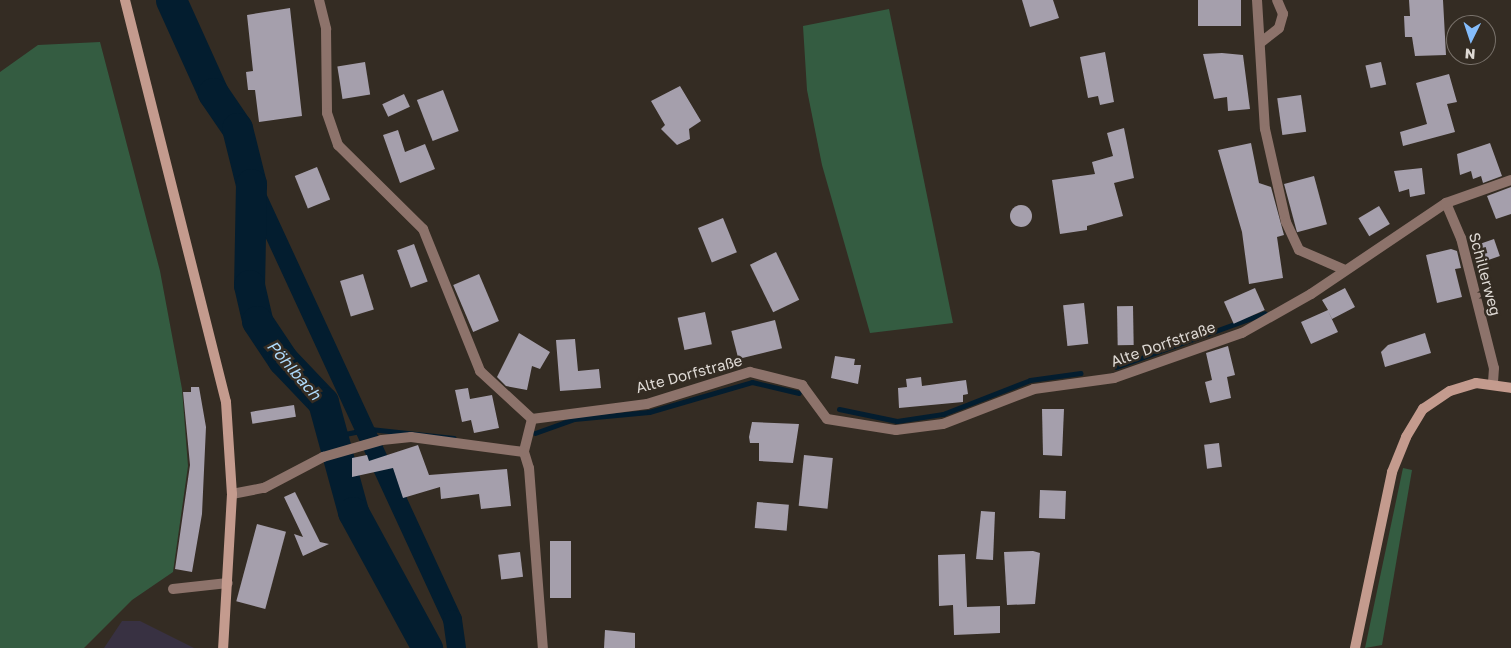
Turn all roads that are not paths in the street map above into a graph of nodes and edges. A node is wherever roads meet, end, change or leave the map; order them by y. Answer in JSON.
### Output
{"nodes":[{"id":1,"x":125,"y":0,"type":"edge"},
{"id":2,"x":319,"y":0,"type":"edge"},
{"id":3,"x":1257,"y":0,"type":"edge"},
{"id":4,"x":1277,"y":0,"type":"edge"},
{"id":5,"x":1260,"y":43,"type":"junction"},
{"id":6,"x":1511,"y":180,"type":"edge"},
{"id":7,"x":1446,"y":203,"type":"junction"},
{"id":8,"x":1343,"y":269,"type":"junction"},
{"id":9,"x":1493,"y":383,"type":"junction"},
{"id":10,"x":1511,"y":388,"type":"edge"},
{"id":11,"x":532,"y":419,"type":"junction"},
{"id":12,"x":524,"y":452,"type":"junction"},
{"id":13,"x":232,"y":494,"type":"junction"},
{"id":14,"x":228,"y":584,"type":"junction"},
{"id":15,"x":173,"y":589,"type":"dead end"},
{"id":16,"x":222,"y":648,"type":"edge"},
{"id":17,"x":543,"y":648,"type":"edge"},
{"id":18,"x":1355,"y":648,"type":"edge"}],
"edges":[{"from":1,"to":13,"type":"main road"},
{"from":2,"to":11,"type":"street"},
{"from":3,"to":5,"type":"street"},
{"from":4,"to":5,"type":"street"},
{"from":5,"to":8,"type":"street"},
{"from":6,"to":7,"type":"street","name":"Alte Dorfstraße"},
{"from":7,"to":8,"type":"street","name":"Alte Dorfstraße"},
{"from":7,"to":9,"type":"street","name":"Schillerweg"},
{"from":8,"to":11,"type":"street","name":"Alte Dorfstraße"},
{"from":9,"to":10,"type":"main road"},
{"from":9,"to":18,"type":"main road"},
{"from":11,"to":12,"type":"street"},
{"from":12,"to":13,"type":"street"},
{"from":12,"to":17,"type":"street"},
{"from":13,"to":14,"type":"main road"},
{"from":14,"to":15,"type":"street"},
{"from":14,"to":16,"type":"main road"}]}
